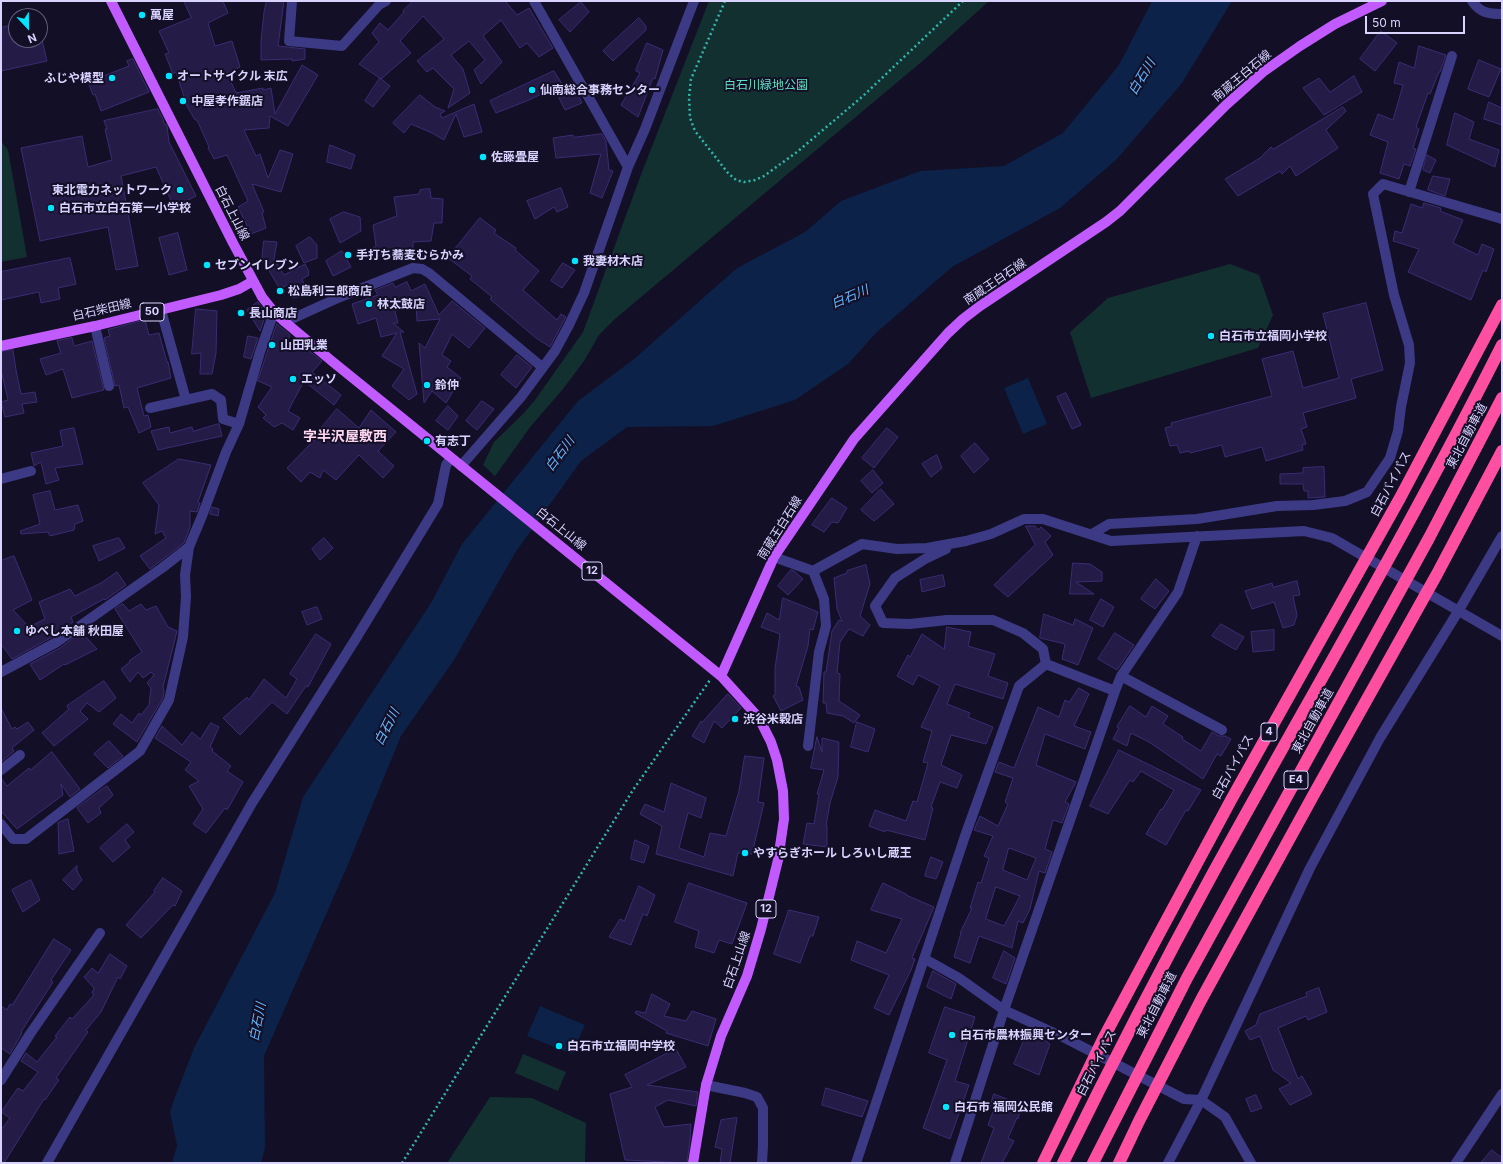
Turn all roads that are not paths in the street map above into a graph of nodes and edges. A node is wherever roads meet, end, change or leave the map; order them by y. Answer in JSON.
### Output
{"nodes":[{"id":1,"x":111,"y":1,"type":"edge"},
{"id":2,"x":292,"y":1,"type":"edge"},
{"id":3,"x":386,"y":1,"type":"edge"},
{"id":4,"x":694,"y":1,"type":"edge"},
{"id":5,"x":1382,"y":1,"type":"edge"},
{"id":6,"x":1472,"y":1,"type":"edge"},
{"id":7,"x":539,"y":3,"type":"edge"},
{"id":8,"x":1502,"y":14,"type":"edge"},
{"id":9,"x":1452,"y":56,"type":"dead end"},
{"id":10,"x":628,"y":167,"type":"junction"},
{"id":11,"x":1409,"y":192,"type":"junction"},
{"id":12,"x":1502,"y":220,"type":"edge"},
{"id":13,"x":253,"y":281,"type":"junction"},
{"id":14,"x":1502,"y":305,"type":"edge"},
{"id":15,"x":161,"y":310,"type":"junction"},
{"id":16,"x":274,"y":312,"type":"junction"},
{"id":17,"x":285,"y":322,"type":"junction"},
{"id":18,"x":95,"y":326,"type":"junction"},
{"id":19,"x":1502,"y":345,"type":"edge"},
{"id":20,"x":1,"y":346,"type":"edge"},
{"id":21,"x":542,"y":367,"type":"junction"},
{"id":22,"x":110,"y":386,"type":"dead end"},
{"id":23,"x":1502,"y":398,"type":"edge"},
{"id":24,"x":186,"y":400,"type":"junction"},
{"id":25,"x":150,"y":408,"type":"dead end"},
{"id":26,"x":239,"y":424,"type":"junction"},
{"id":27,"x":1502,"y":451,"type":"edge"},
{"id":28,"x":451,"y":458,"type":"junction"},
{"id":29,"x":461,"y":466,"type":"junction"},
{"id":30,"x":31,"y":471,"type":"dead end"},
{"id":31,"x":1,"y":479,"type":"edge"},
{"id":32,"x":1092,"y":534,"type":"junction"},
{"id":33,"x":1197,"y":536,"type":"junction"},
{"id":34,"x":1502,"y":536,"type":"edge"},
{"id":35,"x":962,"y":542,"type":"junction"},
{"id":36,"x":189,"y":547,"type":"junction"},
{"id":37,"x":774,"y":557,"type":"junction"},
{"id":38,"x":813,"y":571,"type":"junction"},
{"id":39,"x":1456,"y":609,"type":"junction"},
{"id":40,"x":1502,"y":636,"type":"edge"},
{"id":41,"x":1046,"y":664,"type":"junction"},
{"id":42,"x":1,"y":672,"type":"edge"},
{"id":43,"x":717,"y":672,"type":"junction"},
{"id":44,"x":1121,"y":676,"type":"junction"},
{"id":45,"x":1115,"y":691,"type":"junction"},
{"id":46,"x":1222,"y":730,"type":"dead end"},
{"id":47,"x":808,"y":746,"type":"dead end"},
{"id":48,"x":20,"y":755,"type":"dead end"},
{"id":49,"x":1,"y":770,"type":"edge"},
{"id":50,"x":1,"y":824,"type":"edge"},
{"id":51,"x":100,"y":933,"type":"dead end"},
{"id":52,"x":924,"y":958,"type":"junction"},
{"id":53,"x":1004,"y":1010,"type":"junction"},
{"id":54,"x":1,"y":1080,"type":"edge"},
{"id":55,"x":706,"y":1085,"type":"junction"},
{"id":56,"x":1502,"y":1094,"type":"edge"},
{"id":57,"x":1201,"y":1100,"type":"junction"},
{"id":58,"x":47,"y":1163,"type":"edge"},
{"id":59,"x":693,"y":1163,"type":"edge"},
{"id":60,"x":762,"y":1163,"type":"edge"},
{"id":61,"x":856,"y":1163,"type":"edge"},
{"id":62,"x":956,"y":1163,"type":"edge"},
{"id":63,"x":1043,"y":1163,"type":"edge"},
{"id":64,"x":1063,"y":1163,"type":"edge"},
{"id":65,"x":1093,"y":1163,"type":"edge"},
{"id":66,"x":1119,"y":1163,"type":"edge"},
{"id":67,"x":1168,"y":1163,"type":"edge"},
{"id":68,"x":1251,"y":1163,"type":"edge"},
{"id":69,"x":1456,"y":1163,"type":"edge"}],
"edges":[{"from":1,"to":13,"type":"main road","name":"白石上山線","number":"12"},
{"from":2,"to":3,"type":"street"},
{"from":4,"to":10,"type":"street"},
{"from":5,"to":37,"type":"main road","name":"南蔵王白石線"},
{"from":6,"to":8,"type":"street"},
{"from":7,"to":10,"type":"street"},
{"from":9,"to":11,"type":"street"},
{"from":10,"to":21,"type":"street"},
{"from":11,"to":12,"type":"street"},
{"from":11,"to":32,"type":"street"},
{"from":13,"to":15,"type":"main road","name":"白石柴田線","number":"50"},
{"from":13,"to":16,"type":"main road","name":"白石上山線","number":"12"},
{"from":14,"to":63,"type":"highway","name":"白石バイパス","number":"4"},
{"from":15,"to":18,"type":"main road","name":"白石柴田線","number":"50"},
{"from":15,"to":24,"type":"street"},
{"from":16,"to":17,"type":"main road","name":"白石上山線","number":"12"},
{"from":16,"to":26,"type":"street"},
{"from":17,"to":21,"type":"street"},
{"from":17,"to":28,"type":"main road","name":"白石上山線","number":"12"},
{"from":18,"to":20,"type":"main road","name":"白石柴田線","number":"50"},
{"from":18,"to":22,"type":"street"},
{"from":19,"to":64,"type":"highway","name":"白石バイパス","number":"4"},
{"from":21,"to":29,"type":"street"},
{"from":23,"to":65,"type":"highway","name":"東北自動車道","number":"E4"},
{"from":24,"to":25,"type":"street"},
{"from":24,"to":26,"type":"street"},
{"from":26,"to":36,"type":"street"},
{"from":27,"to":66,"type":"highway","number":"E4"},
{"from":28,"to":29,"type":"main road","name":"白石上山線","number":"12"},
{"from":28,"to":58,"type":"street"},
{"from":29,"to":43,"type":"main road","name":"白石上山線","number":"12"},
{"from":30,"to":31,"type":"street"},
{"from":32,"to":33,"type":"street"},
{"from":32,"to":35,"type":"street"},
{"from":33,"to":39,"type":"street"},
{"from":33,"to":44,"type":"street"},
{"from":34,"to":39,"type":"street"},
{"from":35,"to":38,"type":"street"},
{"from":35,"to":41,"type":"street"},
{"from":36,"to":42,"type":"street"},
{"from":36,"to":50,"type":"street"},
{"from":37,"to":38,"type":"street"},
{"from":37,"to":43,"type":"main road","name":"南蔵王白石線"},
{"from":38,"to":47,"type":"street"},
{"from":39,"to":40,"type":"street"},
{"from":39,"to":57,"type":"street"},
{"from":41,"to":45,"type":"street"},
{"from":41,"to":52,"type":"street"},
{"from":43,"to":55,"type":"main road","name":"白石上山線","number":"12"},
{"from":44,"to":45,"type":"street"},
{"from":44,"to":46,"type":"street"},
{"from":45,"to":53,"type":"street"},
{"from":48,"to":49,"type":"street"},
{"from":51,"to":54,"type":"street"},
{"from":52,"to":53,"type":"street"},
{"from":52,"to":61,"type":"street"},
{"from":53,"to":57,"type":"street"},
{"from":53,"to":62,"type":"street"},
{"from":55,"to":59,"type":"main road","name":"白石上山線","number":"12"},
{"from":55,"to":60,"type":"street"},
{"from":56,"to":69,"type":"street"},
{"from":57,"to":67,"type":"street"},
{"from":57,"to":68,"type":"street"}]}
